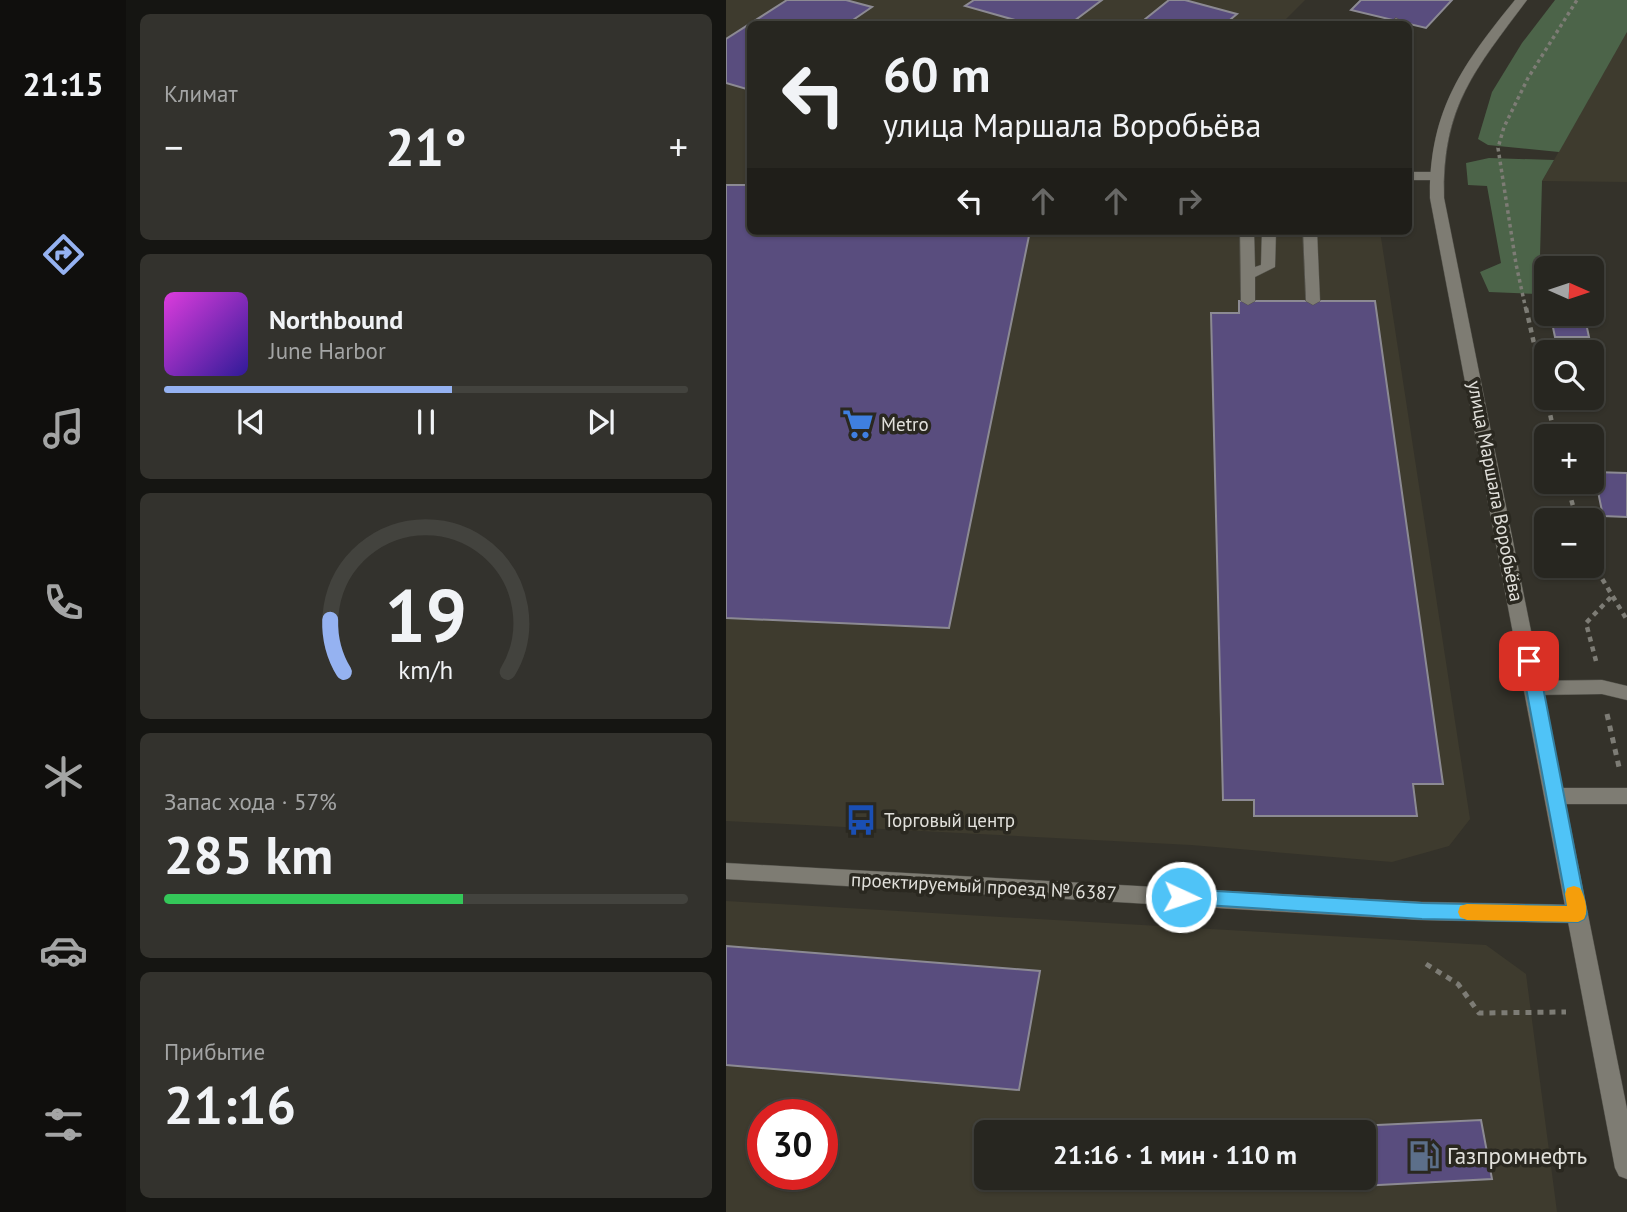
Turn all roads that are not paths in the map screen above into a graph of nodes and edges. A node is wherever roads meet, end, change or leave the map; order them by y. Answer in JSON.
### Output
{"nodes":[{"id":1,"x":1521,"y":0,"type":"edge"},
{"id":2,"x":1412,"y":176,"type":"edge"},
{"id":3,"x":1435,"y":176,"type":"junction"},
{"id":4,"x":1247,"y":235,"type":"edge"},
{"id":5,"x":1269,"y":235,"type":"edge"},
{"id":6,"x":1309,"y":235,"type":"edge"},
{"id":7,"x":1247,"y":275,"type":"junction"},
{"id":8,"x":1248,"y":301,"type":"dead end"},
{"id":9,"x":1313,"y":301,"type":"dead end"},
{"id":10,"x":1535,"y":688,"type":"junction"},
{"id":11,"x":1627,"y":693,"type":"edge"},
{"id":12,"x":1556,"y":796,"type":"junction"},
{"id":13,"x":1626,"y":796,"type":"edge"},
{"id":14,"x":726,"y":871,"type":"edge"},
{"id":15,"x":1578,"y":914,"type":"junction"},
{"id":16,"x":1624,"y":1143,"type":"edge"},
{"id":17,"x":1627,"y":1168,"type":"edge"}],
"edges":[{"from":1,"to":3,"type":"street","name":"улица Маршала Воробьёва"},
{"from":2,"to":3,"type":"street"},
{"from":3,"to":10,"type":"street","name":"улица Маршала Воробьёва"},
{"from":4,"to":7,"type":"street"},
{"from":5,"to":7,"type":"street"},
{"from":6,"to":9,"type":"street"},
{"from":7,"to":8,"type":"street"},
{"from":10,"to":11,"type":"street"},
{"from":10,"to":12,"type":"street","name":"улица Маршала Воробьёва"},
{"from":12,"to":13,"type":"street"},
{"from":12,"to":15,"type":"street","name":"улица Маршала Воробьёва"},
{"from":14,"to":15,"type":"street","name":"проектируемый проезд № 6387"},
{"from":15,"to":16,"type":"street","name":"улица Маршала Воробьёва"},
{"from":16,"to":17,"type":"street","name":"улица Маршала Воробьёва"}]}
